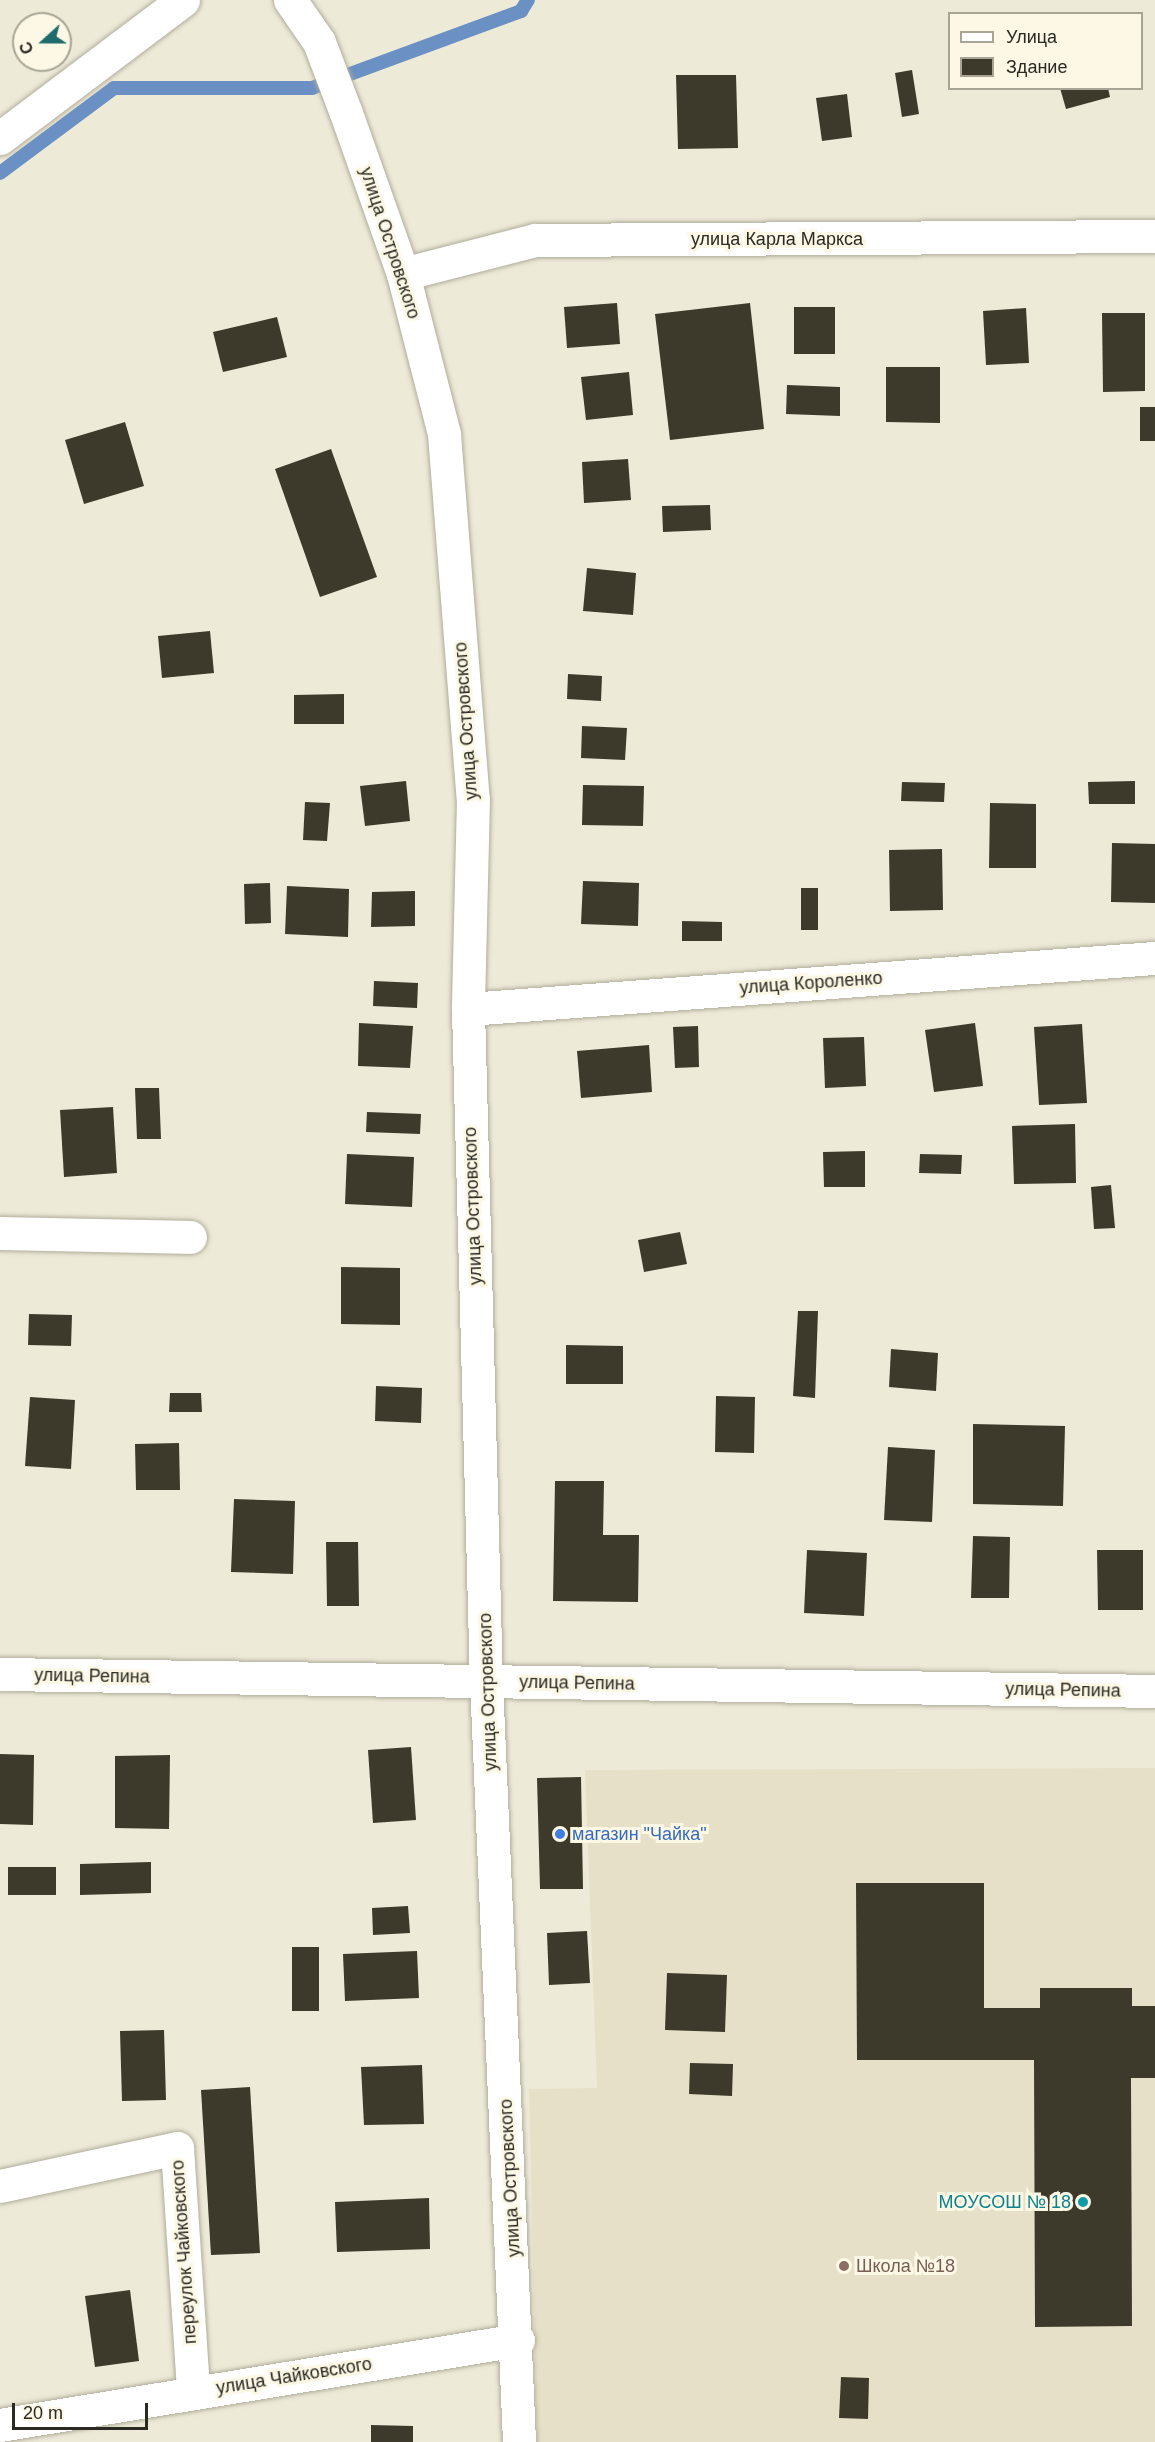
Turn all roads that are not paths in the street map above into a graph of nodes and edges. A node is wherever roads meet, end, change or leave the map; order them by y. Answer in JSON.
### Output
{"nodes":[{"id":1,"x":183,"y":0,"type":"edge"},
{"id":2,"x":290,"y":0,"type":"edge"},
{"id":3,"x":0,"y":138,"type":"edge"},
{"id":4,"x":1155,"y":236,"type":"edge"},
{"id":5,"x":403,"y":274,"type":"junction"},
{"id":6,"x":1155,"y":958,"type":"edge"},
{"id":7,"x":468,"y":1009,"type":"junction"},
{"id":8,"x":0,"y":1233,"type":"edge"},
{"id":9,"x":190,"y":1237,"type":"dead end"},
{"id":10,"x":0,"y":1674,"type":"edge"},
{"id":11,"x":486,"y":1682,"type":"junction"},
{"id":12,"x":1155,"y":1691,"type":"edge"},
{"id":13,"x":0,"y":2186,"type":"edge"},
{"id":14,"x":518,"y":2340,"type":"junction"},
{"id":15,"x":193,"y":2392,"type":"junction"},
{"id":16,"x":0,"y":2426,"type":"edge"},
{"id":17,"x":519,"y":2442,"type":"edge"}],
"edges":[{"from":1,"to":3,"type":"street"},
{"from":2,"to":5,"type":"street","name":"улица Островского"},
{"from":4,"to":5,"type":"street","name":"улица Карла Маркса"},
{"from":5,"to":7,"type":"street","name":"улица Островского"},
{"from":6,"to":7,"type":"street","name":"улица Короленко"},
{"from":7,"to":11,"type":"street","name":"улица Островского"},
{"from":8,"to":9,"type":"street"},
{"from":10,"to":11,"type":"street","name":"улица Репина"},
{"from":11,"to":12,"type":"street","name":"улица Репина"},
{"from":11,"to":14,"type":"street","name":"улица Островского"},
{"from":13,"to":15,"type":"street","name":"переулок Чайковского"},
{"from":14,"to":15,"type":"street","name":"улица Чайковского"},
{"from":14,"to":17,"type":"street","name":"улица Островского"},
{"from":15,"to":16,"type":"street","name":"улица Чайковского"}]}
